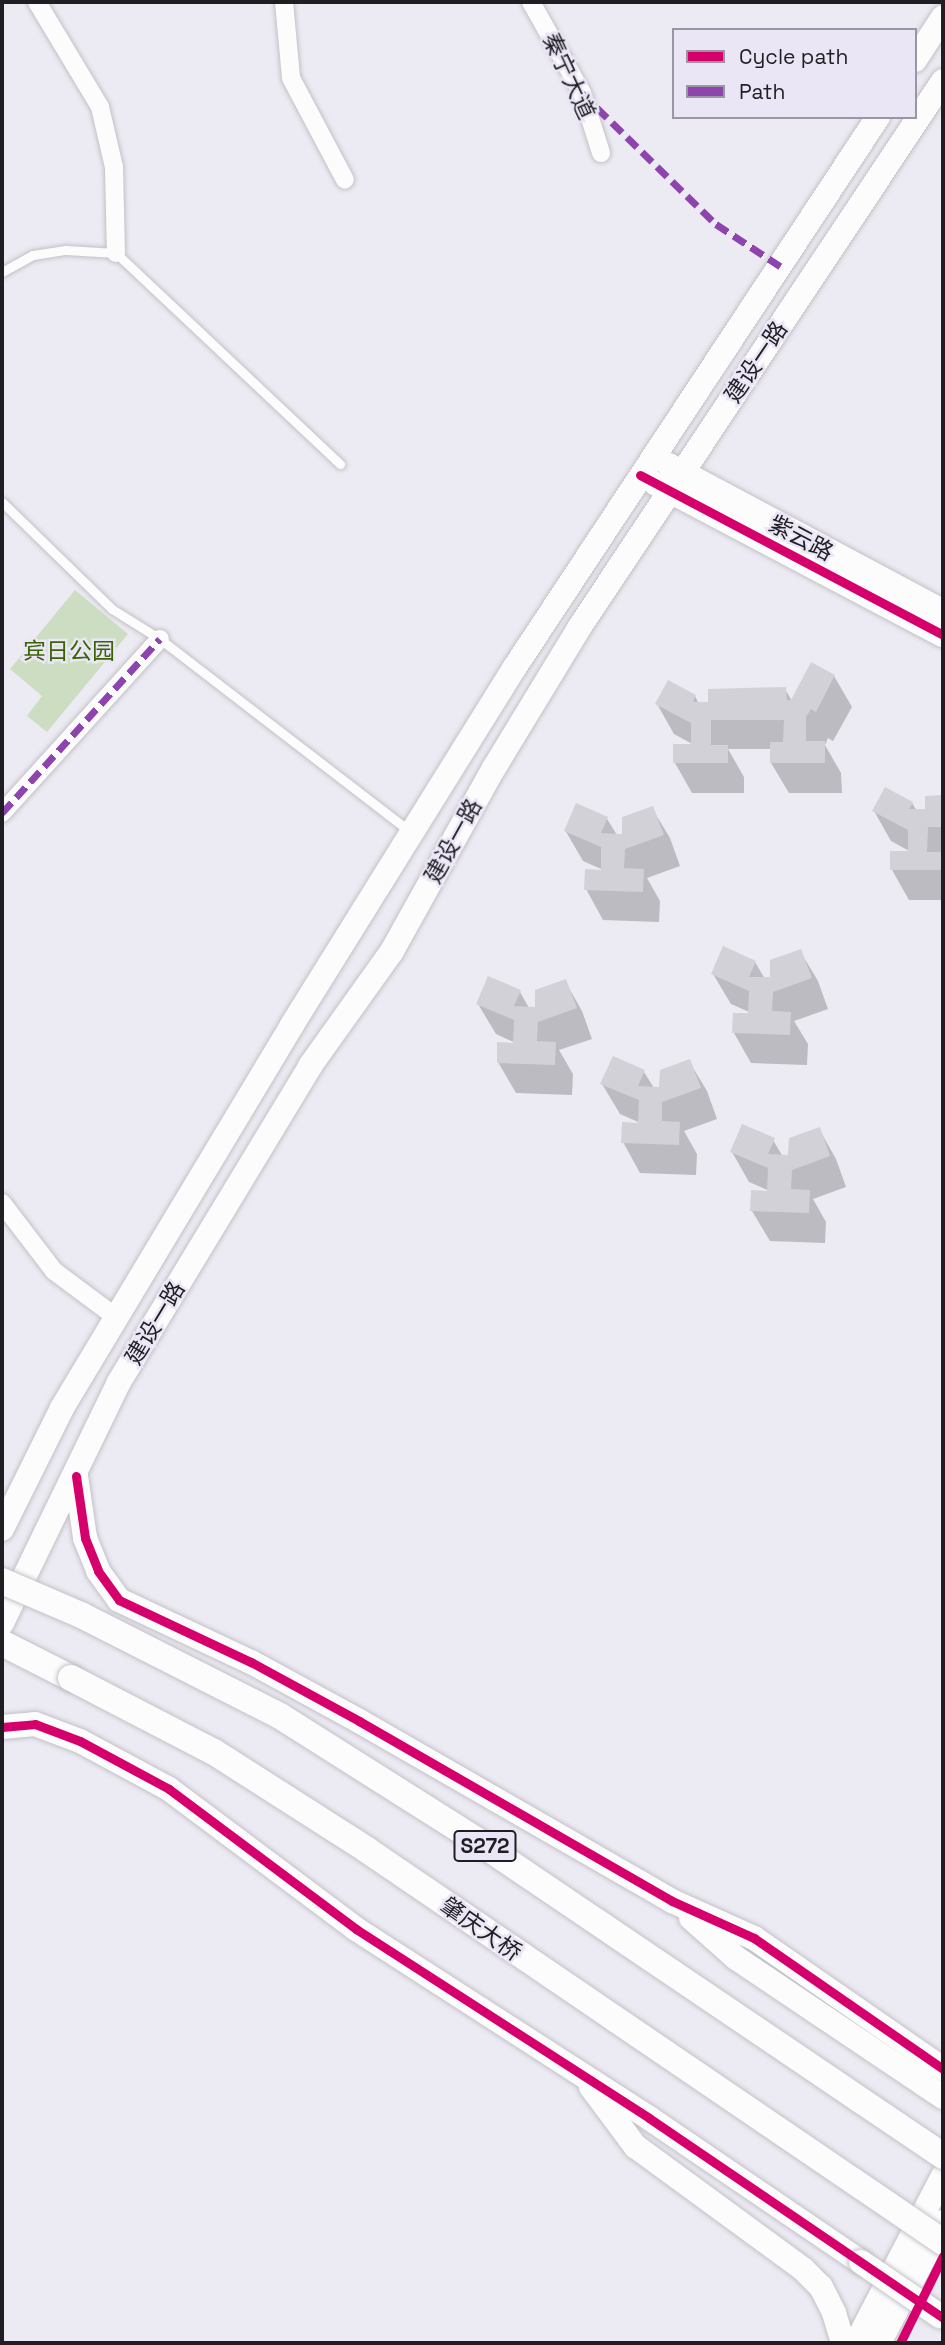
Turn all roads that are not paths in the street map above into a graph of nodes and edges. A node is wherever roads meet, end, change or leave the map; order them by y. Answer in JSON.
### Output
{"nodes":[{"id":1,"x":37,"y":2,"type":"edge"},
{"id":2,"x":284,"y":2,"type":"edge"},
{"id":3,"x":531,"y":2,"type":"edge"},
{"id":4,"x":943,"y":17,"type":"edge"},
{"id":5,"x":917,"y":57,"type":"edge"},
{"id":6,"x":943,"y":81,"type":"edge"},
{"id":7,"x":877,"y":119,"type":"edge"},
{"id":8,"x":601,"y":153,"type":"dead end"},
{"id":9,"x":345,"y":180,"type":"dead end"},
{"id":10,"x":116,"y":253,"type":"junction"},
{"id":11,"x":2,"y":272,"type":"edge"},
{"id":12,"x":747,"y":315,"type":"junction"},
{"id":13,"x":774,"y":335,"type":"junction"},
{"id":14,"x":340,"y":464,"type":"dead end"},
{"id":15,"x":647,"y":466,"type":"junction"},
{"id":16,"x":677,"y":481,"type":"junction"},
{"id":17,"x":2,"y":502,"type":"edge"},
{"id":18,"x":943,"y":611,"type":"edge"},
{"id":19,"x":943,"y":635,"type":"edge"},
{"id":20,"x":160,"y":639,"type":"junction"},
{"id":21,"x":2,"y":813,"type":"edge"},
{"id":22,"x":412,"y":833,"type":"junction"},
{"id":23,"x":2,"y":1203,"type":"edge"},
{"id":24,"x":116,"y":1317,"type":"junction"},
{"id":25,"x":76,"y":1476,"type":"junction"},
{"id":26,"x":2,"y":1529,"type":"edge"},
{"id":27,"x":2,"y":1581,"type":"edge"},
{"id":28,"x":2,"y":1623,"type":"edge"},
{"id":29,"x":2,"y":1643,"type":"edge"},
{"id":30,"x":2,"y":1651,"type":"edge"},
{"id":31,"x":71,"y":1678,"type":"junction"},
{"id":32,"x":2,"y":1727,"type":"edge"},
{"id":33,"x":672,"y":1901,"type":"junction"},
{"id":34,"x":943,"y":2069,"type":"edge"},
{"id":35,"x":580,"y":2073,"type":"junction"},
{"id":36,"x":943,"y":2097,"type":"edge"},
{"id":37,"x":943,"y":2156,"type":"edge"},
{"id":38,"x":943,"y":2176,"type":"edge"},
{"id":39,"x":943,"y":2222,"type":"edge"},
{"id":40,"x":943,"y":2242,"type":"edge"},
{"id":41,"x":942,"y":2317,"type":"edge"},
{"id":42,"x":843,"y":2343,"type":"edge"},
{"id":43,"x":856,"y":2343,"type":"edge"},
{"id":44,"x":879,"y":2343,"type":"edge"}],
"edges":[{"from":1,"to":10,"type":"street"},
{"from":2,"to":9,"type":"street"},
{"from":3,"to":8,"type":"street","name":"秦宁大道"},
{"from":4,"to":5,"type":"street"},
{"from":6,"to":13,"type":"street","name":"建设一路"},
{"from":7,"to":12,"type":"street","name":"建设一路"},
{"from":10,"to":11,"type":"lane"},
{"from":10,"to":14,"type":"lane"},
{"from":12,"to":13,"type":"street"},
{"from":12,"to":15,"type":"street","name":"建设一路"},
{"from":13,"to":16,"type":"street","name":"建设一路"},
{"from":15,"to":16,"type":"street","name":"紫云路"},
{"from":15,"to":22,"type":"street","name":"建设一路"},
{"from":16,"to":18,"type":"street","name":"紫云路"},
{"from":16,"to":19,"type":"street","name":"紫云路"},
{"from":16,"to":25,"type":"street","name":"建设一路"},
{"from":17,"to":20,"type":"lane"},
{"from":20,"to":21,"type":"street"},
{"from":20,"to":22,"type":"lane"},
{"from":22,"to":24,"type":"street","name":"建设一路"},
{"from":23,"to":24,"type":"street"},
{"from":24,"to":26,"type":"street","name":"建设一路"},
{"from":25,"to":28,"type":"street","name":"建设一路"},
{"from":25,"to":33,"type":"street"},
{"from":27,"to":37,"type":"main road","number":"S272","bridge":true},
{"from":29,"to":31,"type":"main road","name":"肇庆大桥"},
{"from":30,"to":31,"type":"main road"},
{"from":31,"to":40,"type":"main road","name":"肇庆大桥","bridge":true},
{"from":32,"to":35,"type":"street"},
{"from":33,"to":34,"type":"street"},
{"from":33,"to":36,"type":"street"},
{"from":35,"to":41,"type":"street","bridge":true},
{"from":35,"to":42,"type":"street"},
{"from":38,"to":43,"type":"street"},
{"from":39,"to":44,"type":"street"}]}
